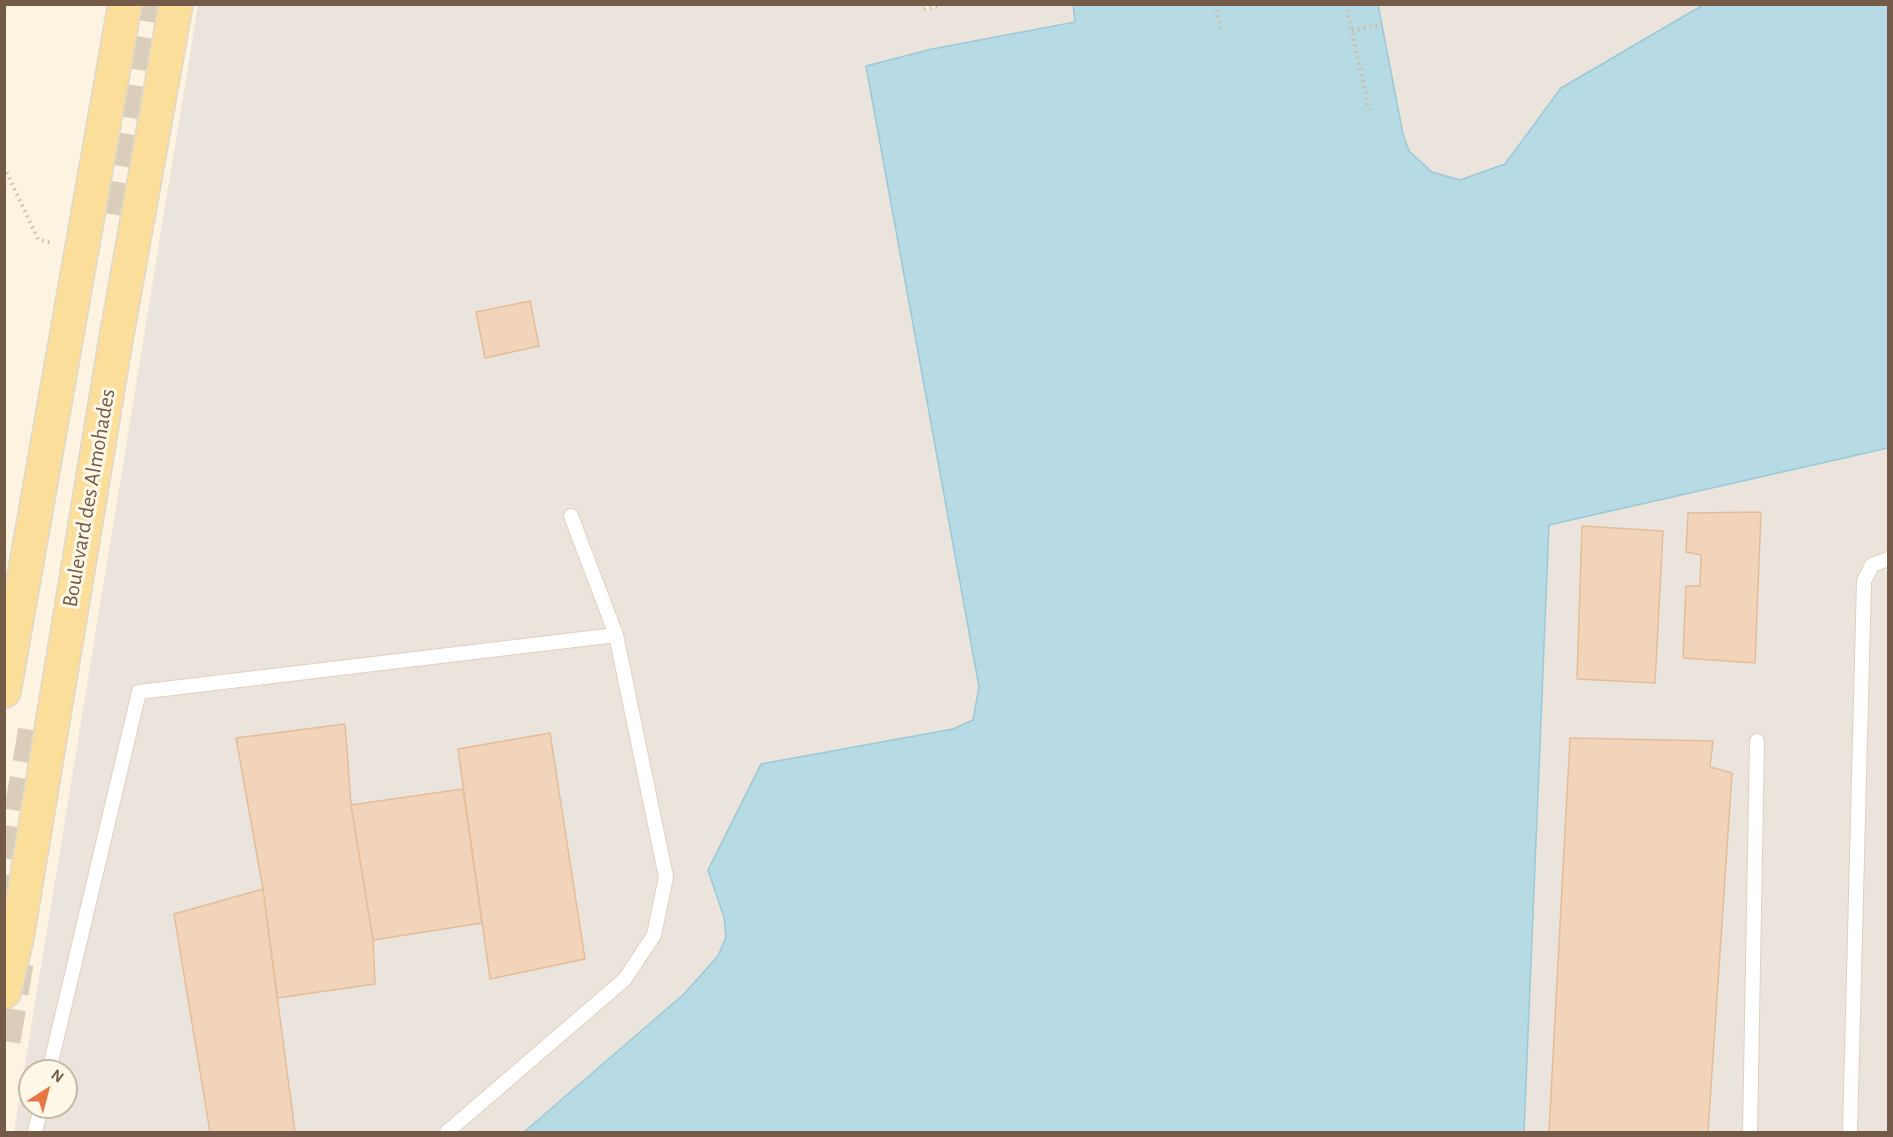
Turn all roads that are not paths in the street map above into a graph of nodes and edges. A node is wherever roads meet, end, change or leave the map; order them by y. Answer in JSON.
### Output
{"nodes":[{"id":1,"x":125,"y":4,"type":"edge"},
{"id":2,"x":176,"y":4,"type":"edge"},
{"id":3,"x":113,"y":80,"type":"junction"},
{"id":4,"x":162,"y":85,"type":"junction"},
{"id":5,"x":571,"y":516,"type":"dead end"},
{"id":6,"x":1888,"y":559,"type":"edge"},
{"id":7,"x":616,"y":635,"type":"junction"},
{"id":8,"x":4,"y":692,"type":"edge"},
{"id":9,"x":1757,"y":741,"type":"dead end"},
{"id":10,"x":4,"y":992,"type":"tunnel mouth"},
{"id":11,"x":52,"y":1059,"type":"edge"},
{"id":12,"x":447,"y":1132,"type":"edge"},
{"id":13,"x":1750,"y":1132,"type":"edge"},
{"id":14,"x":1851,"y":1132,"type":"edge"}],
"edges":[{"from":1,"to":3,"type":"main road"},
{"from":2,"to":4,"type":"main road","name":"Boulevard des Almohades"},
{"from":3,"to":4,"type":"main road"},
{"from":3,"to":8,"type":"main road"},
{"from":4,"to":10,"type":"main road","name":"Boulevard des Almohades"},
{"from":5,"to":7,"type":"lane"},
{"from":6,"to":14,"type":"lane"},
{"from":7,"to":11,"type":"lane"},
{"from":7,"to":12,"type":"lane"},
{"from":9,"to":13,"type":"lane"}]}
